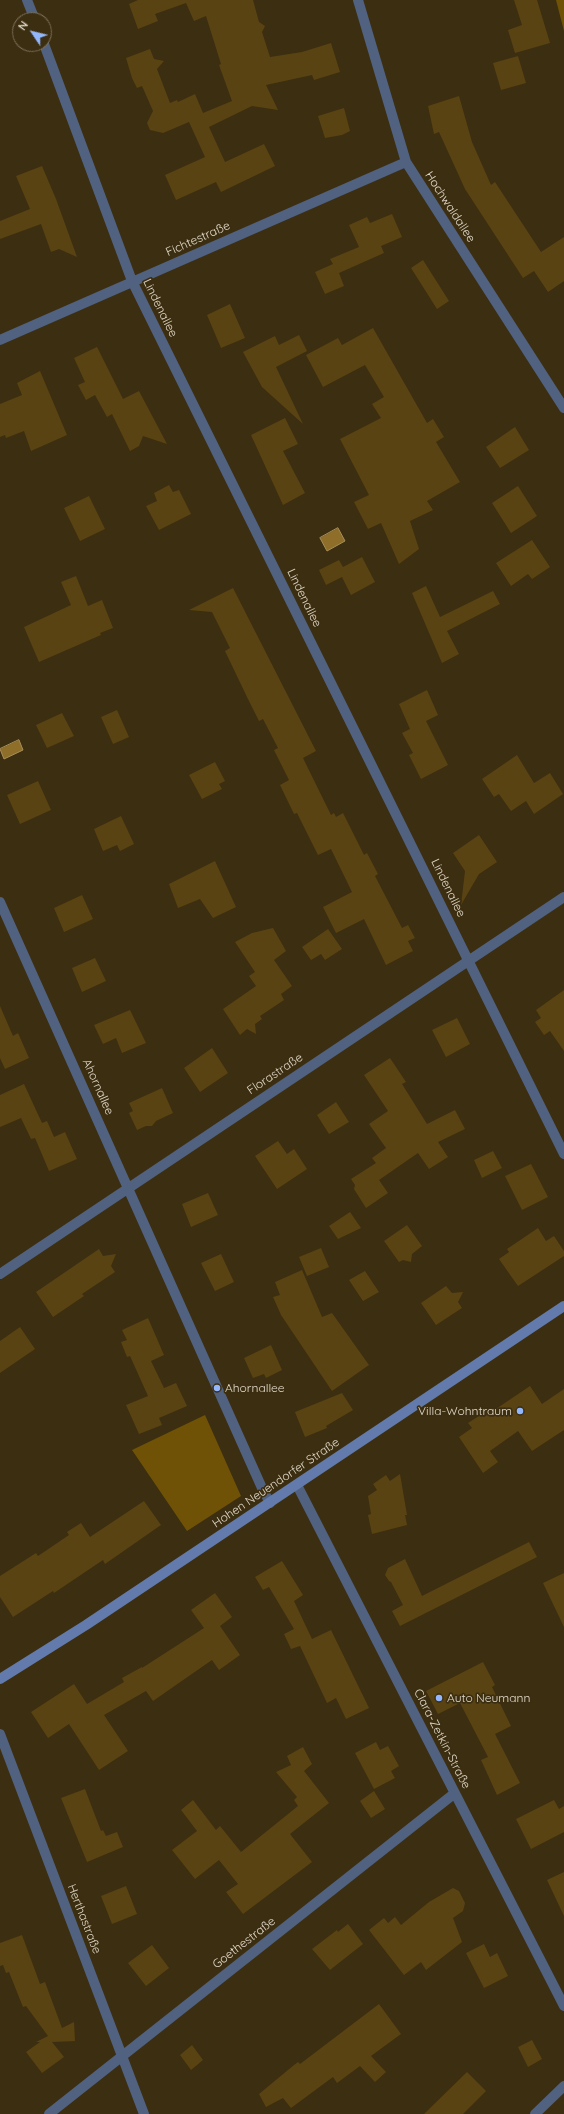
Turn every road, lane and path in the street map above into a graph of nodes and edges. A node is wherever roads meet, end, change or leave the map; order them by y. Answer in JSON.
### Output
{"nodes":[{"id":1,"x":27,"y":0,"type":"edge"},
{"id":2,"x":358,"y":0,"type":"edge"},
{"id":3,"x":32,"y":12,"type":"edge"},
{"id":4,"x":47,"y":52,"type":"edge"},
{"id":5,"x":406,"y":162,"type":"junction"},
{"id":6,"x":132,"y":282,"type":"junction"},
{"id":7,"x":0,"y":340,"type":"edge"},
{"id":8,"x":564,"y":408,"type":"edge"},
{"id":9,"x":564,"y":897,"type":"edge"},
{"id":10,"x":0,"y":902,"type":"edge"},
{"id":11,"x":470,"y":960,"type":"junction"},
{"id":12,"x":564,"y":1154,"type":"edge"},
{"id":13,"x":128,"y":1187,"type":"junction"},
{"id":14,"x":0,"y":1274,"type":"edge"},
{"id":15,"x":564,"y":1306,"type":"edge"},
{"id":16,"x":297,"y":1485,"type":"junction"},
{"id":17,"x":270,"y":1503,"type":"junction"},
{"id":18,"x":0,"y":1679,"type":"edge"},
{"id":19,"x":0,"y":1734,"type":"edge"},
{"id":20,"x":455,"y":1793,"type":"junction"},
{"id":21,"x":564,"y":2006,"type":"edge"},
{"id":22,"x":122,"y":2056,"type":"junction"},
{"id":23,"x":564,"y":2086,"type":"edge"},
{"id":24,"x":48,"y":2114,"type":"edge"},
{"id":25,"x":144,"y":2114,"type":"edge"},
{"id":26,"x":535,"y":2114,"type":"edge"}],
"edges":[{"from":1,"to":3,"type":"street"},
{"from":2,"to":5,"type":"street","name":"Hochwaldallee"},
{"from":4,"to":6,"type":"street","name":"Lindenallee"},
{"from":5,"to":6,"type":"street","name":"Fichtestraße"},
{"from":5,"to":8,"type":"street","name":"Hochwaldallee"},
{"from":6,"to":7,"type":"street","name":"Fichtestraße"},
{"from":6,"to":11,"type":"street","name":"Lindenallee"},
{"from":9,"to":11,"type":"street","name":"Florastraße"},
{"from":10,"to":13,"type":"street","name":"Ahornallee"},
{"from":11,"to":12,"type":"street","name":"Lindenallee"},
{"from":11,"to":13,"type":"street","name":"Florastraße"},
{"from":13,"to":14,"type":"street","name":"Florastraße"},
{"from":13,"to":17,"type":"street","name":"Ahornallee"},
{"from":15,"to":16,"type":"main road","name":"Hohen Neuendorfer Straße"},
{"from":16,"to":17,"type":"main road","name":"Hohen Neuendorfer Straße"},
{"from":16,"to":20,"type":"street","name":"Clara-Zetkin-Straße"},
{"from":17,"to":18,"type":"main road","name":"Hohen Neuendorfer Straße"},
{"from":19,"to":22,"type":"street","name":"Herthastraße"},
{"from":20,"to":21,"type":"street","name":"Clara-Zetkin-Straße"},
{"from":20,"to":22,"type":"street","name":"Goethestraße"},
{"from":22,"to":24,"type":"street","name":"Goethestraße"},
{"from":22,"to":25,"type":"street","name":"Herthastraße"},
{"from":23,"to":26,"type":"street"}]}
